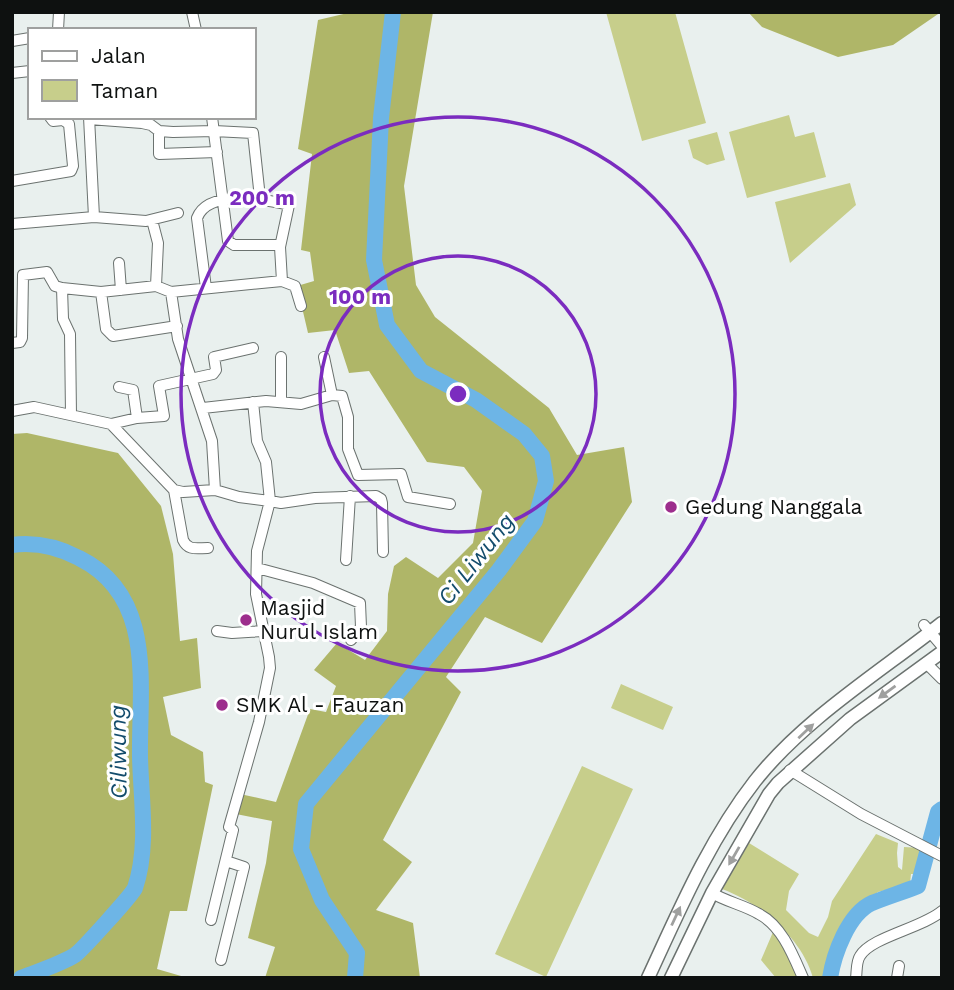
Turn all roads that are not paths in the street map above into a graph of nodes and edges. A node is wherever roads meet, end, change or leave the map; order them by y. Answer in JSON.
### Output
{"nodes":[{"id":1,"x":64,"y":119,"type":"edge"},
{"id":2,"x":89,"y":119,"type":"edge"},
{"id":3,"x":99,"y":119,"type":"edge"},
{"id":4,"x":212,"y":119,"type":"edge"},
{"id":5,"x":159,"y":131,"type":"junction"},
{"id":6,"x":214,"y":131,"type":"junction"},
{"id":7,"x":216,"y":152,"type":"junction"},
{"id":8,"x":12,"y":181,"type":"edge"},
{"id":9,"x":260,"y":198,"type":"junction"},
{"id":10,"x":223,"y":201,"type":"junction"},
{"id":11,"x":178,"y":213,"type":"dead end"},
{"id":12,"x":94,"y":217,"type":"junction"},
{"id":13,"x":152,"y":220,"type":"junction"},
{"id":14,"x":12,"y":224,"type":"edge"},
{"id":15,"x":280,"y":247,"type":"junction"},
{"id":16,"x":119,"y":263,"type":"dead end"},
{"id":17,"x":282,"y":281,"type":"junction"},
{"id":18,"x":156,"y":286,"type":"junction"},
{"id":19,"x":62,"y":288,"type":"junction"},
{"id":20,"x":206,"y":288,"type":"junction"},
{"id":21,"x":121,"y":290,"type":"junction"},
{"id":22,"x":101,"y":292,"type":"junction"},
{"id":23,"x":171,"y":292,"type":"junction"},
{"id":24,"x":301,"y":306,"type":"dead end"},
{"id":25,"x":177,"y":326,"type":"junction"},
{"id":26,"x":12,"y":343,"type":"edge"},
{"id":27,"x":253,"y":348,"type":"dead end"},
{"id":28,"x":281,"y":357,"type":"dead end"},
{"id":29,"x":324,"y":357,"type":"dead end"},
{"id":30,"x":192,"y":380,"type":"junction"},
{"id":31,"x":119,"y":387,"type":"dead end"},
{"id":32,"x":332,"y":395,"type":"junction"},
{"id":33,"x":253,"y":402,"type":"junction"},
{"id":34,"x":281,"y":402,"type":"junction"},
{"id":35,"x":202,"y":408,"type":"junction"},
{"id":36,"x":12,"y":411,"type":"edge"},
{"id":37,"x":71,"y":415,"type":"junction"},
{"id":38,"x":137,"y":418,"type":"junction"},
{"id":39,"x":111,"y":424,"type":"junction"},
{"id":40,"x":174,"y":490,"type":"junction"},
{"id":41,"x":215,"y":490,"type":"junction"},
{"id":42,"x":350,"y":496,"type":"junction"},
{"id":43,"x":270,"y":501,"type":"junction"},
{"id":44,"x":450,"y":504,"type":"dead end"},
{"id":45,"x":208,"y":548,"type":"dead end"},
{"id":46,"x":383,"y":552,"type":"dead end"},
{"id":47,"x":346,"y":560,"type":"dead end"},
{"id":48,"x":257,"y":568,"type":"junction"},
{"id":49,"x":942,"y":622,"type":"edge"},
{"id":50,"x":927,"y":629,"type":"junction"},
{"id":51,"x":217,"y":631,"type":"dead end"},
{"id":52,"x":263,"y":631,"type":"junction"},
{"id":53,"x":351,"y":640,"type":"dead end"},
{"id":54,"x":942,"y":646,"type":"edge"},
{"id":55,"x":942,"y":652,"type":"edge"},
{"id":56,"x":926,"y":663,"type":"junction"},
{"id":57,"x":942,"y":679,"type":"edge"},
{"id":58,"x":790,"y":770,"type":"junction"},
{"id":59,"x":932,"y":851,"type":"edge"},
{"id":60,"x":226,"y":861,"type":"junction"},
{"id":61,"x":712,"y":893,"type":"junction"},
{"id":62,"x":942,"y":911,"type":"edge"},
{"id":63,"x":211,"y":920,"type":"dead end"},
{"id":64,"x":220,"y":960,"type":"dead end"},
{"id":65,"x":899,"y":966,"type":"dead end"},
{"id":66,"x":648,"y":978,"type":"edge"},
{"id":67,"x":671,"y":978,"type":"edge"},
{"id":68,"x":803,"y":978,"type":"edge"},
{"id":69,"x":856,"y":978,"type":"edge"},
{"id":70,"x":897,"y":978,"type":"edge"}],
"edges":[{"from":1,"to":8,"type":"street"},
{"from":2,"to":12,"type":"street"},
{"from":3,"to":5,"type":"street"},
{"from":4,"to":6,"type":"street"},
{"from":5,"to":6,"type":"street"},
{"from":5,"to":7,"type":"street"},
{"from":6,"to":7,"type":"street"},
{"from":6,"to":9,"type":"street"},
{"from":7,"to":10,"type":"street"},
{"from":9,"to":10,"type":"street"},
{"from":9,"to":15,"type":"street"},
{"from":10,"to":15,"type":"street"},
{"from":10,"to":20,"type":"street"},
{"from":11,"to":13,"type":"street"},
{"from":12,"to":13,"type":"street"},
{"from":12,"to":14,"type":"street"},
{"from":13,"to":18,"type":"street"},
{"from":15,"to":17,"type":"street"},
{"from":16,"to":21,"type":"street"},
{"from":17,"to":20,"type":"street"},
{"from":17,"to":24,"type":"street"},
{"from":18,"to":21,"type":"street"},
{"from":18,"to":23,"type":"street"},
{"from":19,"to":22,"type":"street"},
{"from":19,"to":26,"type":"street"},
{"from":19,"to":37,"type":"street"},
{"from":20,"to":23,"type":"street"},
{"from":21,"to":22,"type":"street"},
{"from":22,"to":25,"type":"street"},
{"from":23,"to":25,"type":"street"},
{"from":25,"to":30,"type":"street"},
{"from":27,"to":30,"type":"street"},
{"from":28,"to":34,"type":"street"},
{"from":29,"to":32,"type":"street"},
{"from":30,"to":35,"type":"street"},
{"from":30,"to":38,"type":"street"},
{"from":31,"to":38,"type":"street"},
{"from":32,"to":34,"type":"street"},
{"from":32,"to":44,"type":"street"},
{"from":33,"to":34,"type":"street"},
{"from":33,"to":35,"type":"street"},
{"from":33,"to":43,"type":"street"},
{"from":35,"to":41,"type":"street"},
{"from":36,"to":37,"type":"street"},
{"from":37,"to":39,"type":"street"},
{"from":38,"to":39,"type":"street"},
{"from":39,"to":40,"type":"street"},
{"from":40,"to":41,"type":"street"},
{"from":40,"to":45,"type":"street"},
{"from":41,"to":43,"type":"street"},
{"from":42,"to":43,"type":"street"},
{"from":42,"to":46,"type":"street"},
{"from":42,"to":47,"type":"street"},
{"from":43,"to":48,"type":"street"},
{"from":48,"to":52,"type":"street"},
{"from":48,"to":53,"type":"street"},
{"from":49,"to":50,"type":"main road"},
{"from":50,"to":54,"type":"street"},
{"from":66,"to":50,"type":"main road","one_way":true},
{"from":51,"to":52,"type":"street"},
{"from":52,"to":60,"type":"street"},
{"from":55,"to":56,"type":"main road"},
{"from":56,"to":57,"type":"street"},
{"from":56,"to":58,"type":"main road","one_way":true},
{"from":58,"to":59,"type":"street"},
{"from":58,"to":61,"type":"main road","one_way":true},
{"from":60,"to":63,"type":"street"},
{"from":60,"to":64,"type":"street"},
{"from":61,"to":67,"type":"main road"},
{"from":61,"to":68,"type":"street"},
{"from":62,"to":69,"type":"street"},
{"from":65,"to":70,"type":"street"}]}
